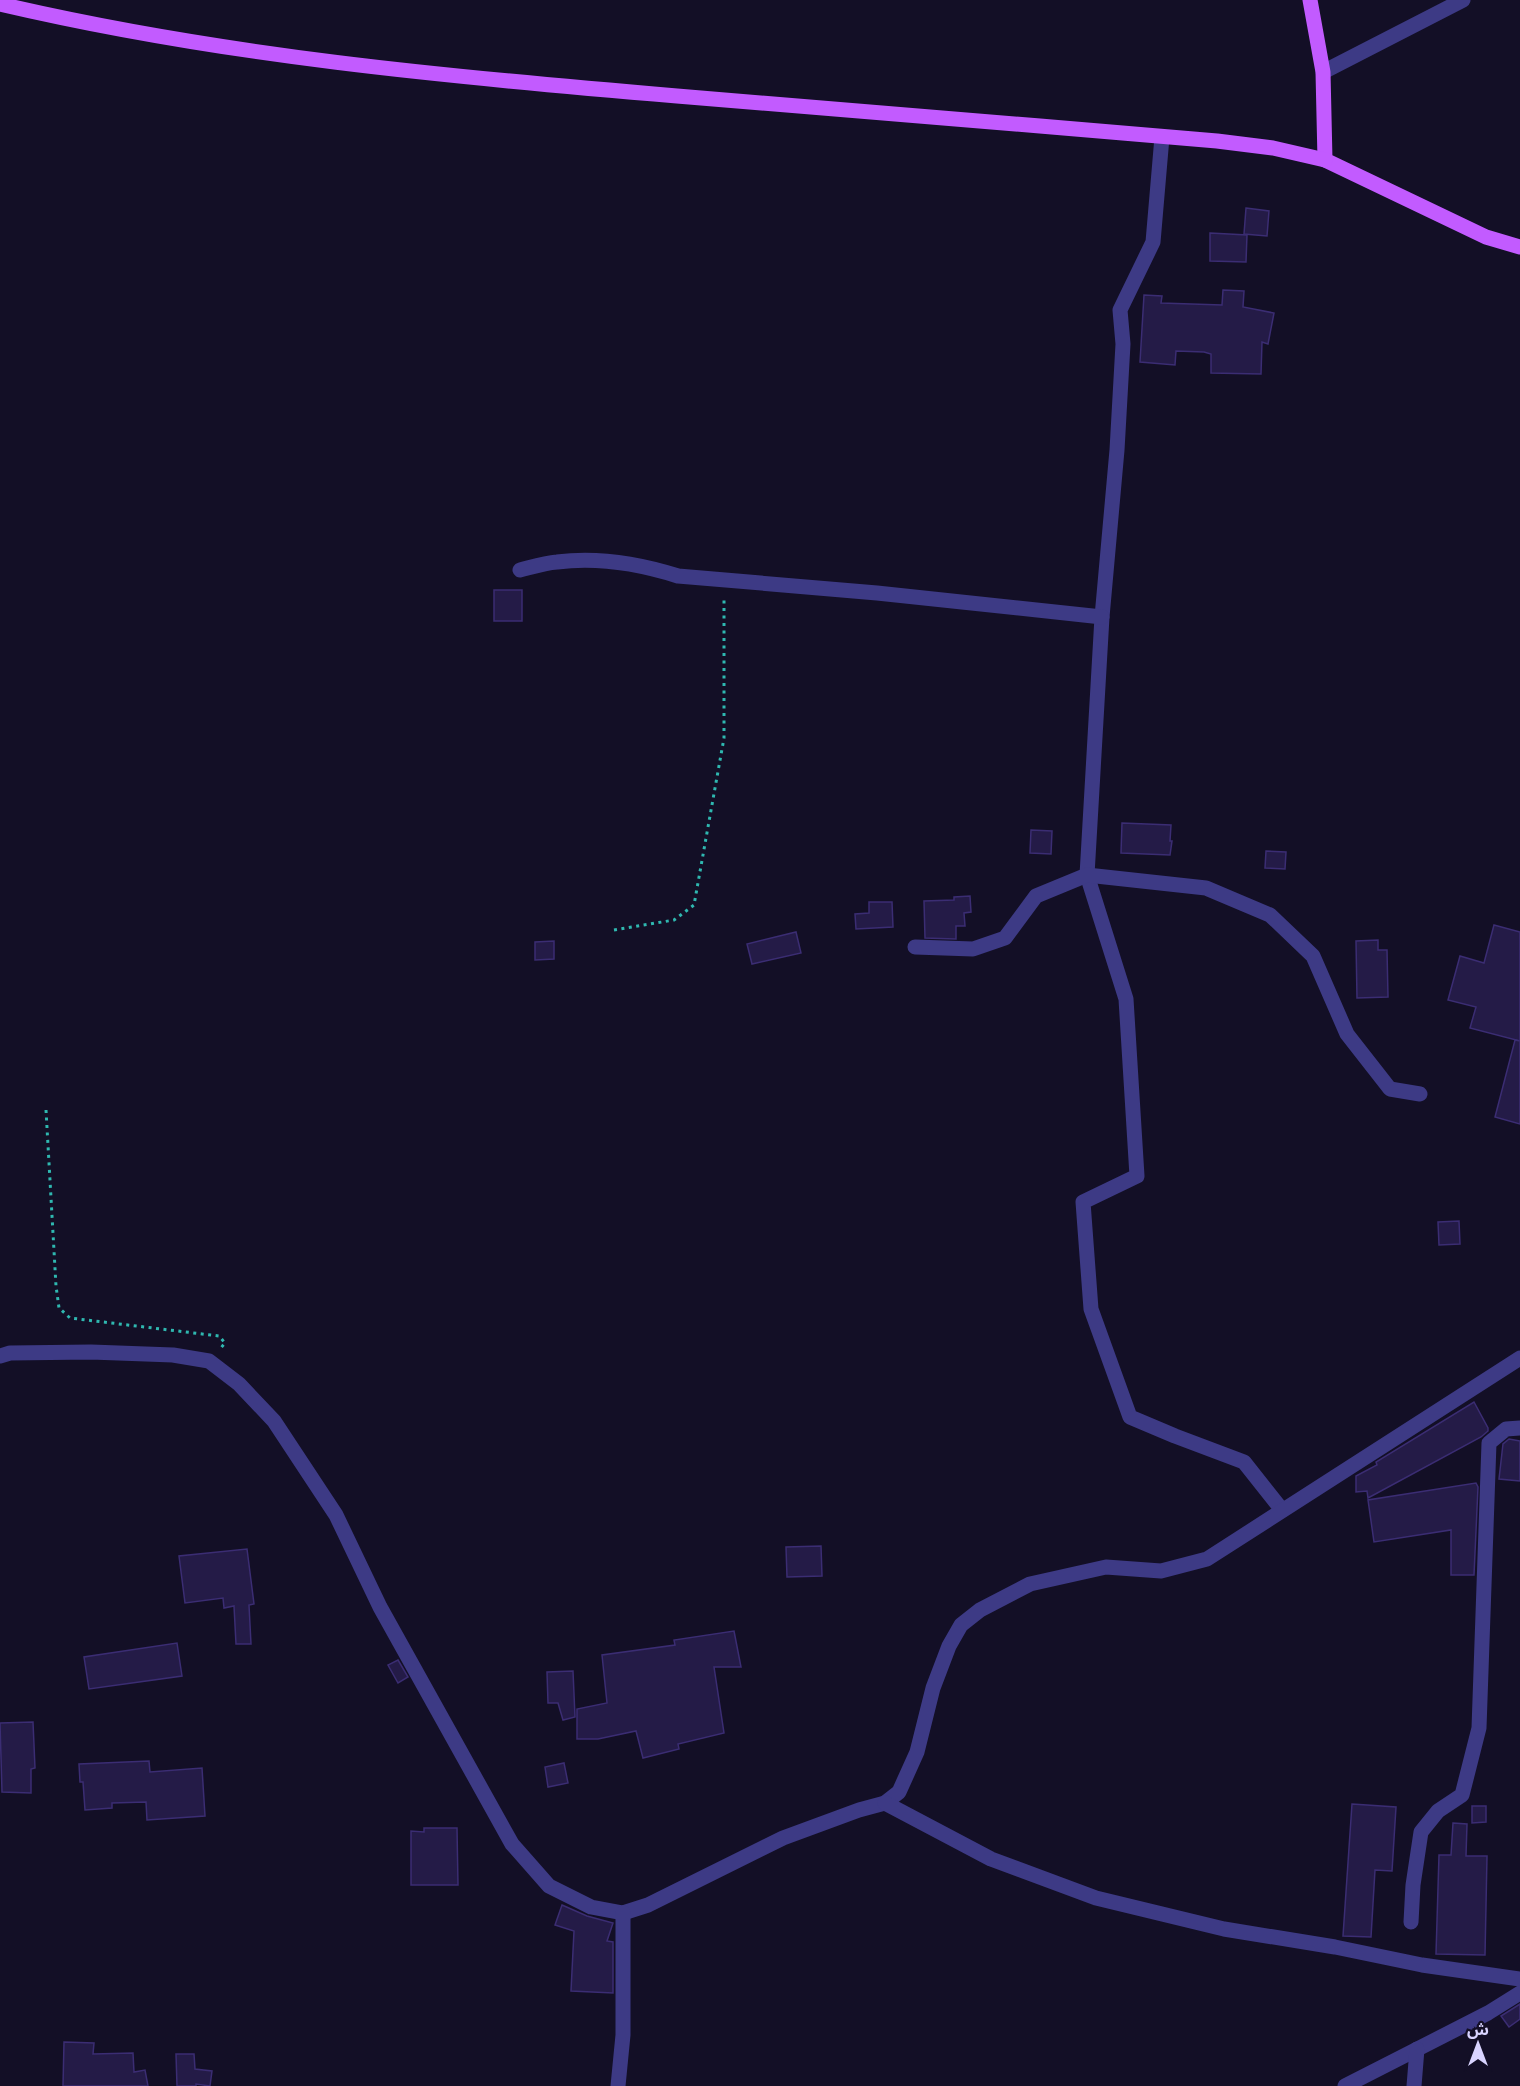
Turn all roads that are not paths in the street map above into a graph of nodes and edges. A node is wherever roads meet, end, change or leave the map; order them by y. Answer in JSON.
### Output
{"nodes":[{"id":1,"x":1310,"y":0,"type":"edge"},
{"id":2,"x":1462,"y":0,"type":"edge"},
{"id":3,"x":0,"y":4,"type":"edge"},
{"id":4,"x":1323,"y":72,"type":"junction"},
{"id":5,"x":1162,"y":137,"type":"junction"},
{"id":6,"x":1325,"y":160,"type":"junction"},
{"id":7,"x":1520,"y":247,"type":"edge"},
{"id":8,"x":520,"y":570,"type":"dead end"},
{"id":9,"x":1102,"y":617,"type":"junction"},
{"id":10,"x":1087,"y":874,"type":"junction"},
{"id":11,"x":915,"y":947,"type":"dead end"},
{"id":12,"x":1420,"y":1094,"type":"dead end"},
{"id":13,"x":0,"y":1356,"type":"edge"},
{"id":14,"x":1520,"y":1358,"type":"edge"},
{"id":15,"x":1520,"y":1428,"type":"edge"},
{"id":16,"x":1282,"y":1510,"type":"junction"},
{"id":17,"x":885,"y":1803,"type":"junction"},
{"id":18,"x":623,"y":1913,"type":"junction"},
{"id":19,"x":1412,"y":1922,"type":"dead end"},
{"id":20,"x":1520,"y":1979,"type":"edge"},
{"id":21,"x":1520,"y":1993,"type":"edge"},
{"id":22,"x":1417,"y":2049,"type":"junction"},
{"id":23,"x":618,"y":2086,"type":"edge"},
{"id":24,"x":1345,"y":2086,"type":"edge"},
{"id":25,"x":1414,"y":2086,"type":"edge"}],
"edges":[{"from":1,"to":4,"type":"main road"},
{"from":2,"to":4,"type":"street"},
{"from":3,"to":5,"type":"main road"},
{"from":4,"to":6,"type":"main road"},
{"from":5,"to":6,"type":"main road"},
{"from":5,"to":9,"type":"street"},
{"from":6,"to":7,"type":"main road"},
{"from":8,"to":9,"type":"street"},
{"from":9,"to":10,"type":"street"},
{"from":10,"to":11,"type":"street"},
{"from":10,"to":12,"type":"street"},
{"from":10,"to":16,"type":"street"},
{"from":13,"to":18,"type":"street"},
{"from":14,"to":16,"type":"street"},
{"from":15,"to":19,"type":"street"},
{"from":16,"to":17,"type":"street"},
{"from":17,"to":18,"type":"street"},
{"from":17,"to":20,"type":"street"},
{"from":18,"to":23,"type":"street"},
{"from":21,"to":22,"type":"street"},
{"from":22,"to":24,"type":"street"},
{"from":22,"to":25,"type":"street"}]}
